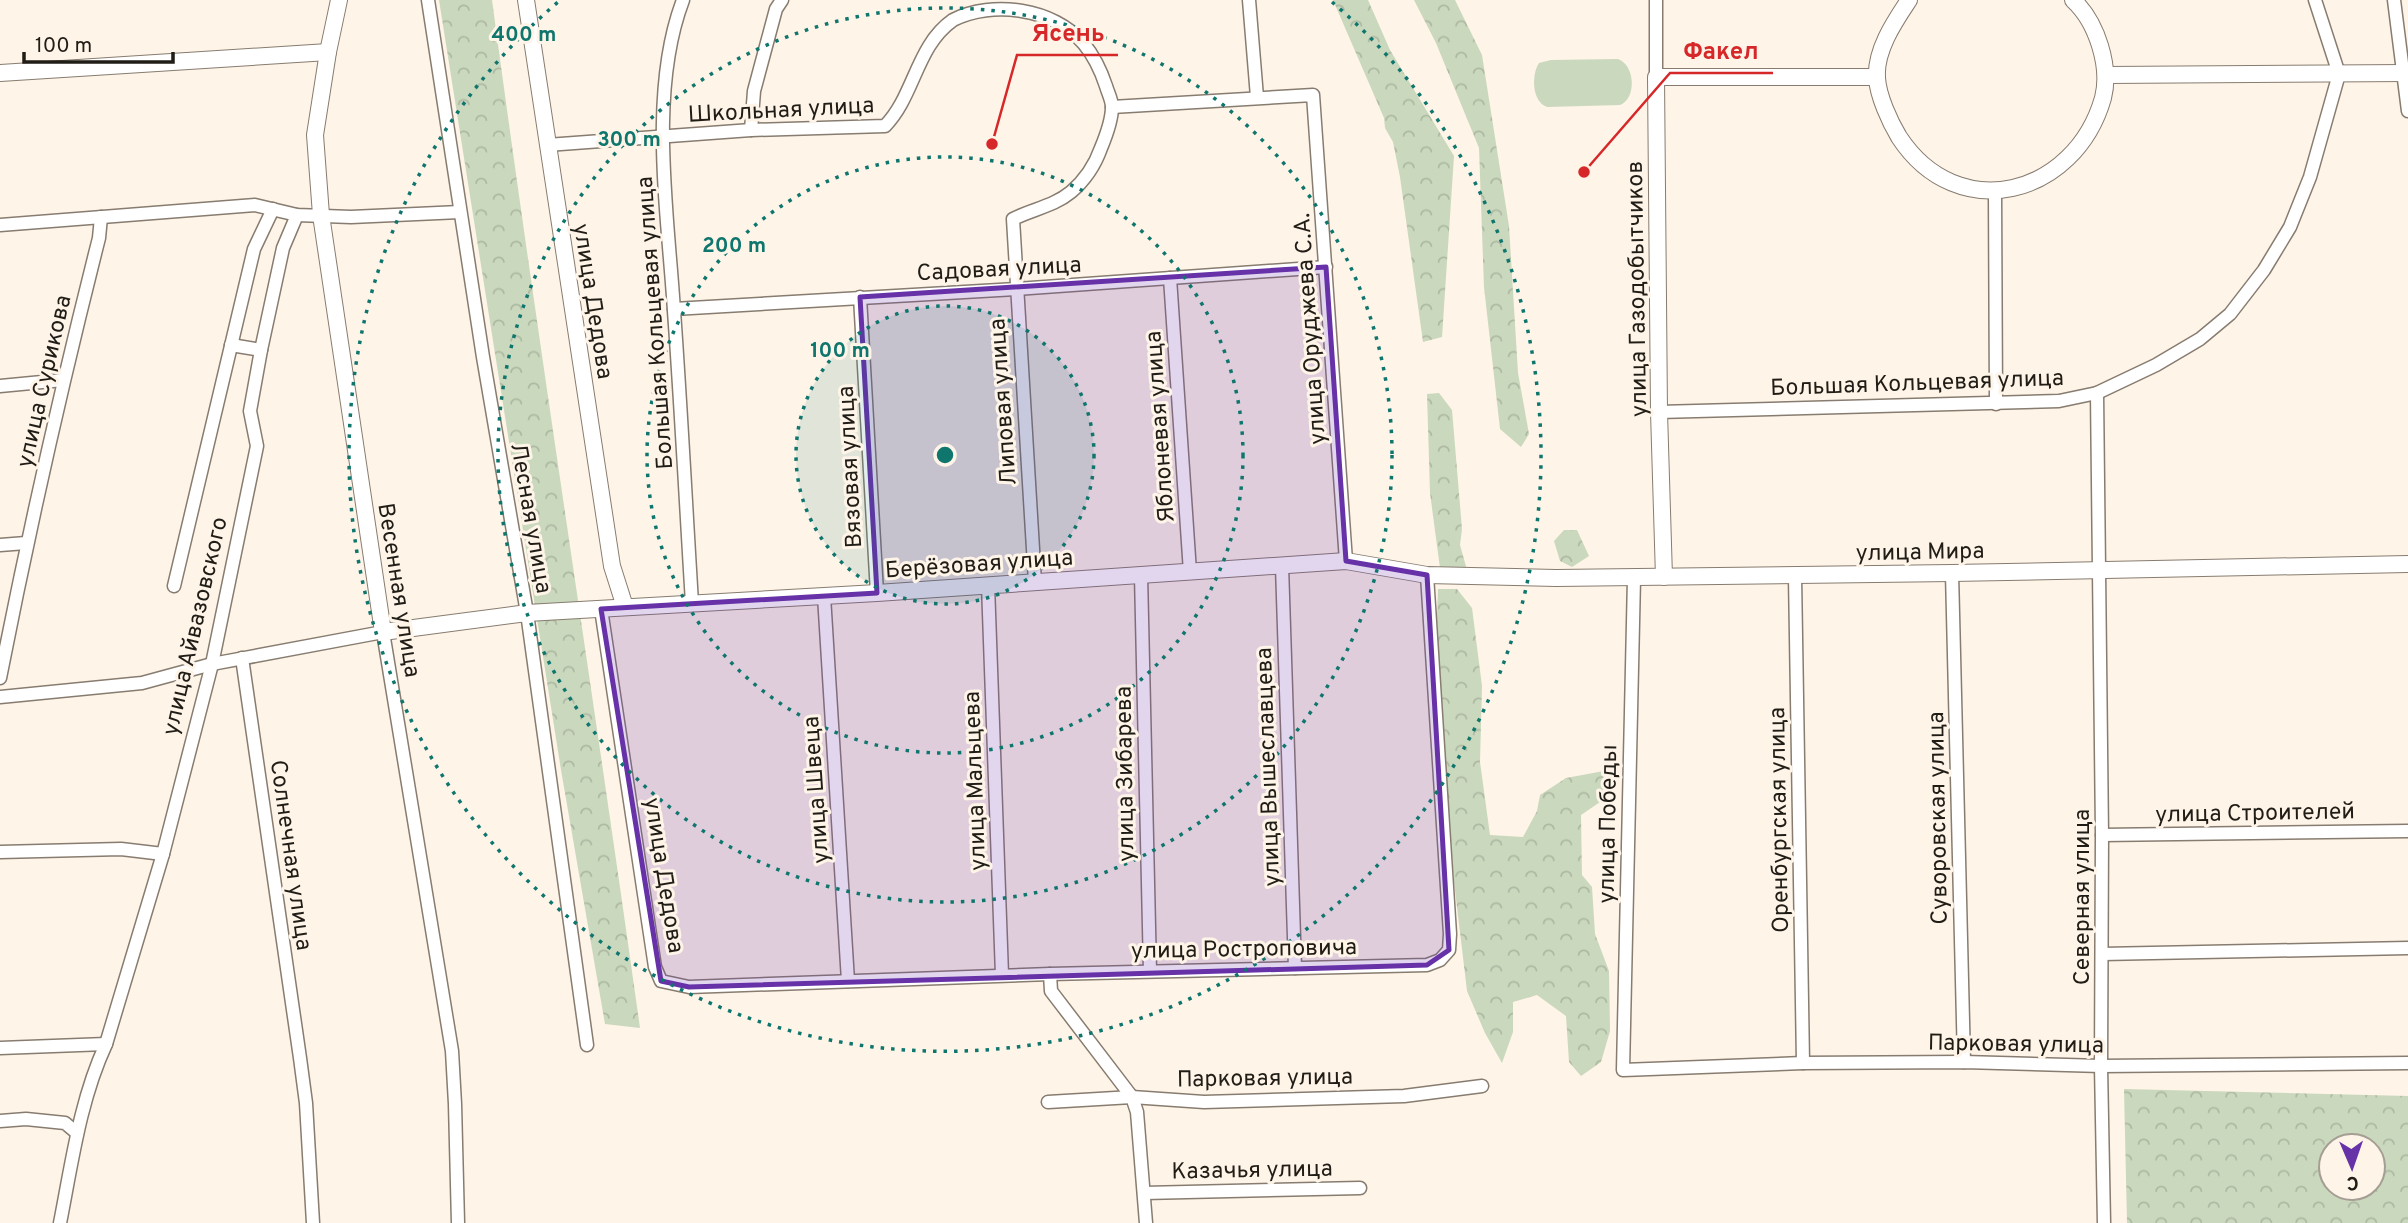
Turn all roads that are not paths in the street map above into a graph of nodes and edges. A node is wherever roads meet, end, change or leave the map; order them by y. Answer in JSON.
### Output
{"nodes":[{"id":1,"x":339,"y":0,"type":"edge"},
{"id":2,"x":428,"y":0,"type":"edge"},
{"id":3,"x":526,"y":0,"type":"edge"},
{"id":4,"x":683,"y":0,"type":"edge"},
{"id":5,"x":782,"y":0,"type":"edge"},
{"id":6,"x":1248,"y":0,"type":"edge"},
{"id":7,"x":1656,"y":0,"type":"edge"},
{"id":8,"x":1909,"y":0,"type":"edge"},
{"id":9,"x":2073,"y":0,"type":"edge"},
{"id":10,"x":2315,"y":0,"type":"edge"},
{"id":11,"x":2394,"y":0,"type":"edge"},
{"id":12,"x":999,"y":3,"type":"edge"},
{"id":13,"x":328,"y":52,"type":"junction"},
{"id":14,"x":2406,"y":73,"type":"edge"},
{"id":15,"x":0,"y":74,"type":"edge"},
{"id":16,"x":2339,"y":74,"type":"junction"},
{"id":17,"x":2107,"y":75,"type":"junction"},
{"id":18,"x":1656,"y":77,"type":"junction"},
{"id":19,"x":1877,"y":77,"type":"junction"},
{"id":20,"x":1257,"y":97,"type":"junction"},
{"id":21,"x":1112,"y":107,"type":"junction"},
{"id":22,"x":2408,"y":111,"type":"edge"},
{"id":23,"x":751,"y":130,"type":"junction"},
{"id":24,"x":664,"y":137,"type":"junction"},
{"id":25,"x":547,"y":145,"type":"junction"},
{"id":26,"x":1995,"y":191,"type":"junction"},
{"id":27,"x":273,"y":209,"type":"junction"},
{"id":28,"x":460,"y":212,"type":"junction"},
{"id":29,"x":297,"y":215,"type":"junction"},
{"id":30,"x":321,"y":215,"type":"junction"},
{"id":31,"x":101,"y":217,"type":"junction"},
{"id":32,"x":1013,"y":219,"type":"joint"},
{"id":33,"x":0,"y":225,"type":"edge"},
{"id":34,"x":1326,"y":267,"type":"junction"},
{"id":35,"x":1170,"y":278,"type":"junction"},
{"id":36,"x":1016,"y":289,"type":"junction"},
{"id":37,"x":860,"y":297,"type":"junction"},
{"id":38,"x":674,"y":309,"type":"junction"},
{"id":39,"x":232,"y":345,"type":"junction"},
{"id":40,"x":261,"y":350,"type":"junction"},
{"id":41,"x":63,"y":380,"type":"junction"},
{"id":42,"x":0,"y":386,"type":"edge"},
{"id":43,"x":2097,"y":393,"type":"junction"},
{"id":44,"x":1996,"y":404,"type":"junction"},
{"id":45,"x":1659,"y":412,"type":"junction"},
{"id":46,"x":26,"y":543,"type":"junction"},
{"id":47,"x":0,"y":545,"type":"edge"},
{"id":48,"x":1346,"y":561,"type":"junction"},
{"id":49,"x":2408,"y":564,"type":"edge"},
{"id":50,"x":1282,"y":566,"type":"junction"},
{"id":51,"x":2099,"y":571,"type":"junction"},
{"id":52,"x":1190,"y":572,"type":"junction"},
{"id":53,"x":1952,"y":573,"type":"junction"},
{"id":54,"x":1140,"y":575,"type":"junction"},
{"id":55,"x":1430,"y":575,"type":"junction"},
{"id":56,"x":1795,"y":576,"type":"junction"},
{"id":57,"x":1664,"y":577,"type":"junction"},
{"id":58,"x":1634,"y":578,"type":"junction"},
{"id":59,"x":1035,"y":582,"type":"junction"},
{"id":60,"x":988,"y":585,"type":"junction"},
{"id":61,"x":174,"y":586,"type":"dead end"},
{"id":62,"x":877,"y":593,"type":"junction"},
{"id":63,"x":824,"y":596,"type":"junction"},
{"id":64,"x":692,"y":603,"type":"junction"},
{"id":65,"x":625,"y":607,"type":"junction"},
{"id":66,"x":601,"y":609,"type":"junction"},
{"id":67,"x":527,"y":613,"type":"junction"},
{"id":68,"x":383,"y":632,"type":"junction"},
{"id":69,"x":242,"y":658,"type":"junction"},
{"id":70,"x":212,"y":664,"type":"junction"},
{"id":71,"x":0,"y":678,"type":"edge"},
{"id":72,"x":0,"y":697,"type":"edge"},
{"id":73,"x":2408,"y":831,"type":"edge"},
{"id":74,"x":2102,"y":835,"type":"junction"},
{"id":75,"x":0,"y":852,"type":"edge"},
{"id":76,"x":163,"y":855,"type":"junction"},
{"id":77,"x":2408,"y":948,"type":"edge"},
{"id":78,"x":2102,"y":954,"type":"junction"},
{"id":79,"x":1295,"y":968,"type":"junction"},
{"id":80,"x":1150,"y":971,"type":"junction"},
{"id":81,"x":1050,"y":974,"type":"junction"},
{"id":82,"x":1002,"y":975,"type":"junction"},
{"id":83,"x":661,"y":981,"type":"joint"},
{"id":84,"x":848,"y":981,"type":"junction"},
{"id":85,"x":106,"y":1044,"type":"junction"},
{"id":86,"x":587,"y":1045,"type":"dead end"},
{"id":87,"x":0,"y":1048,"type":"edge"},
{"id":88,"x":1964,"y":1062,"type":"junction"},
{"id":89,"x":1803,"y":1063,"type":"junction"},
{"id":90,"x":2408,"y":1063,"type":"edge"},
{"id":91,"x":2101,"y":1066,"type":"junction"},
{"id":92,"x":1623,"y":1070,"type":"joint"},
{"id":93,"x":1482,"y":1086,"type":"dead end"},
{"id":94,"x":1132,"y":1097,"type":"junction"},
{"id":95,"x":1048,"y":1101,"type":"dead end"},
{"id":96,"x":0,"y":1121,"type":"edge"},
{"id":97,"x":77,"y":1133,"type":"junction"},
{"id":98,"x":1360,"y":1188,"type":"dead end"},
{"id":99,"x":1144,"y":1193,"type":"junction"},
{"id":100,"x":60,"y":1223,"type":"edge"},
{"id":101,"x":313,"y":1223,"type":"edge"},
{"id":102,"x":458,"y":1223,"type":"edge"},
{"id":103,"x":1146,"y":1223,"type":"edge"},
{"id":104,"x":2104,"y":1223,"type":"edge"}],
"edges":[{"from":1,"to":13,"type":"street"},
{"from":2,"to":28,"type":"street","name":"Лесная улица"},
{"from":3,"to":25,"type":"street","name":"улица Дедова"},
{"from":4,"to":24,"type":"street","name":"Большая Кольцевая улица"},
{"from":5,"to":23,"type":"street"},
{"from":6,"to":20,"type":"street"},
{"from":7,"to":18,"type":"street","name":"улица Газодобытчиков"},
{"from":8,"to":19,"type":"street"},
{"from":9,"to":17,"type":"street"},
{"from":10,"to":16,"type":"street"},
{"from":11,"to":14,"type":"street"},
{"from":12,"to":21,"type":"street","name":"Школьная улица"},
{"from":12,"to":23,"type":"street","name":"Школьная улица"},
{"from":13,"to":15,"type":"street"},
{"from":13,"to":30,"type":"street","name":"Весенная улица"},
{"from":14,"to":16,"type":"street"},
{"from":14,"to":22,"type":"street"},
{"from":16,"to":17,"type":"street"},
{"from":16,"to":43,"type":"street","name":"Большая Кольцевая улица"},
{"from":17,"to":26,"type":"street"},
{"from":18,"to":19,"type":"street"},
{"from":18,"to":45,"type":"street","name":"улица Газодобытчиков"},
{"from":19,"to":26,"type":"street"},
{"from":20,"to":21,"type":"street"},
{"from":20,"to":34,"type":"street","name":"улица Оруджева С.А."},
{"from":21,"to":32,"type":"street","name":"Школьная улица"},
{"from":23,"to":24,"type":"street","name":"Школьная улица"},
{"from":24,"to":25,"type":"street","name":"Школьная улица"},
{"from":24,"to":38,"type":"street","name":"Большая Кольцевая улица"},
{"from":25,"to":65,"type":"street","name":"улица Дедова"},
{"from":26,"to":44,"type":"street"},
{"from":27,"to":29,"type":"street"},
{"from":27,"to":31,"type":"street"},
{"from":27,"to":39,"type":"street"},
{"from":28,"to":30,"type":"street"},
{"from":28,"to":67,"type":"street","name":"Лесная улица"},
{"from":29,"to":30,"type":"street"},
{"from":29,"to":40,"type":"street","name":"улица Айвазовского"},
{"from":30,"to":68,"type":"street","name":"Весенная улица"},
{"from":31,"to":33,"type":"street"},
{"from":31,"to":41,"type":"street","name":"улица Сурикова"},
{"from":32,"to":36,"type":"street","name":"Липовая улица"},
{"from":34,"to":35,"type":"street","name":"Садовая улица"},
{"from":34,"to":48,"type":"street","name":"улица Оруджева С.А."},
{"from":35,"to":36,"type":"street","name":"Садовая улица"},
{"from":35,"to":52,"type":"street","name":"Яблоневая улица"},
{"from":36,"to":37,"type":"street","name":"Садовая улица"},
{"from":36,"to":59,"type":"street","name":"Липовая улица"},
{"from":37,"to":38,"type":"street","name":"Садовая улица"},
{"from":37,"to":62,"type":"street","name":"Вязовая улица"},
{"from":38,"to":64,"type":"street","name":"Большая Кольцевая улица"},
{"from":39,"to":40,"type":"street"},
{"from":39,"to":61,"type":"street"},
{"from":40,"to":70,"type":"street","name":"улица Айвазовского"},
{"from":41,"to":42,"type":"street"},
{"from":41,"to":46,"type":"street","name":"улица Сурикова"},
{"from":43,"to":44,"type":"street","name":"Большая Кольцевая улица"},
{"from":43,"to":51,"type":"street","name":"Северная улица"},
{"from":44,"to":45,"type":"street","name":"Большая Кольцевая улица"},
{"from":45,"to":57,"type":"street","name":"улица Газодобытчиков"},
{"from":46,"to":47,"type":"street"},
{"from":46,"to":71,"type":"street","name":"улица Сурикова"},
{"from":48,"to":50,"type":"street","name":"Берёзовая улица"},
{"from":48,"to":55,"type":"street","name":"Берёзовая улица"},
{"from":49,"to":51,"type":"street","name":"улица Мира"},
{"from":50,"to":52,"type":"street","name":"Берёзовая улица"},
{"from":50,"to":79,"type":"street","name":"улица Вышеславцева"},
{"from":51,"to":53,"type":"street","name":"улица Мира"},
{"from":51,"to":74,"type":"street","name":"Северная улица"},
{"from":52,"to":54,"type":"street","name":"Берёзовая улица"},
{"from":53,"to":56,"type":"street","name":"улица Мира"},
{"from":53,"to":88,"type":"street","name":"Суворовская улица"},
{"from":54,"to":59,"type":"street","name":"Берёзовая улица"},
{"from":54,"to":80,"type":"street","name":"улица Зибарева"},
{"from":55,"to":58,"type":"street","name":"улица Мира"},
{"from":55,"to":79,"type":"street","name":"улица Ростроповича"},
{"from":56,"to":57,"type":"street","name":"улица Мира"},
{"from":56,"to":89,"type":"street","name":"Оренбургская улица"},
{"from":57,"to":58,"type":"street","name":"улица Мира"},
{"from":58,"to":92,"type":"street","name":"улица Победы"},
{"from":59,"to":60,"type":"street","name":"Берёзовая улица"},
{"from":60,"to":62,"type":"street","name":"Берёзовая улица"},
{"from":60,"to":82,"type":"street","name":"улица Мальцева"},
{"from":62,"to":63,"type":"street","name":"Берёзовая улица"},
{"from":63,"to":64,"type":"street","name":"Берёзовая улица"},
{"from":63,"to":84,"type":"street","name":"улица Швеца"},
{"from":64,"to":65,"type":"street","name":"Берёзовая улица"},
{"from":65,"to":66,"type":"street","name":"Берёзовая улица"},
{"from":66,"to":67,"type":"street","name":"Берёзовая улица"},
{"from":66,"to":83,"type":"street","name":"улица Дедова"},
{"from":67,"to":68,"type":"street","name":"Берёзовая улица"},
{"from":67,"to":86,"type":"street","name":"Лесная улица"},
{"from":68,"to":69,"type":"street"},
{"from":68,"to":102,"type":"street","name":"Весенная улица"},
{"from":69,"to":70,"type":"street"},
{"from":69,"to":101,"type":"street","name":"Солнечная улица"},
{"from":70,"to":72,"type":"street"},
{"from":70,"to":76,"type":"street","name":"улица Айвазовского"},
{"from":73,"to":74,"type":"street","name":"улица Строителей"},
{"from":74,"to":78,"type":"street","name":"Северная улица"},
{"from":75,"to":76,"type":"street"},
{"from":76,"to":85,"type":"street","name":"улица Айвазовского"},
{"from":77,"to":78,"type":"street"},
{"from":78,"to":91,"type":"street","name":"Северная улица"},
{"from":79,"to":80,"type":"street","name":"улица Ростроповича"},
{"from":80,"to":81,"type":"street","name":"улица Ростроповича"},
{"from":81,"to":82,"type":"street","name":"улица Ростроповича"},
{"from":81,"to":94,"type":"street"},
{"from":82,"to":84,"type":"street","name":"улица Ростроповича"},
{"from":83,"to":84,"type":"street","name":"улица Ростроповича"},
{"from":85,"to":87,"type":"street"},
{"from":85,"to":97,"type":"street","name":"улица Айвазовского"},
{"from":88,"to":89,"type":"street","name":"Парковая улица"},
{"from":88,"to":91,"type":"street","name":"Парковая улица"},
{"from":89,"to":92,"type":"street","name":"Парковая улица"},
{"from":90,"to":91,"type":"street","name":"Парковая улица"},
{"from":91,"to":104,"type":"street","name":"Северная улица"},
{"from":93,"to":94,"type":"street","name":"Парковая улица"},
{"from":94,"to":95,"type":"street","name":"Парковая улица"},
{"from":94,"to":99,"type":"street"},
{"from":96,"to":97,"type":"street"},
{"from":97,"to":100,"type":"street","name":"улица Айвазовского"},
{"from":98,"to":99,"type":"street","name":"Казачья улица"},
{"from":99,"to":103,"type":"street"}]}
